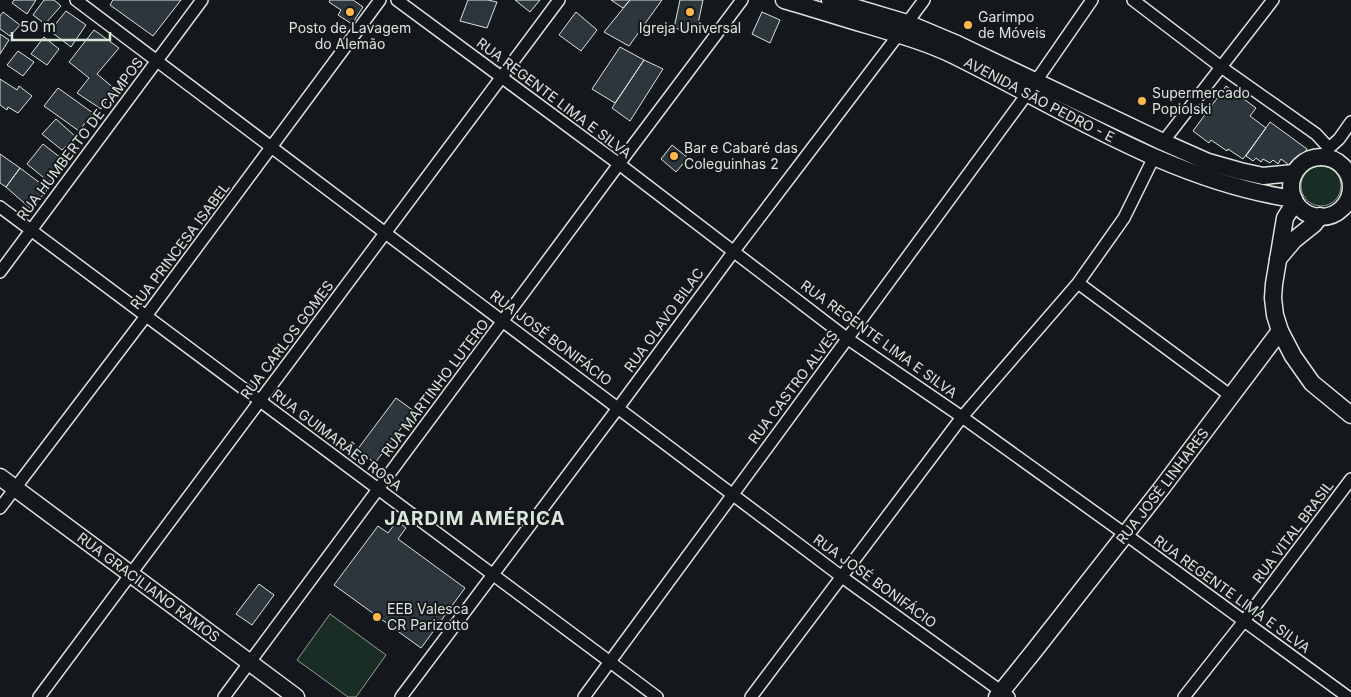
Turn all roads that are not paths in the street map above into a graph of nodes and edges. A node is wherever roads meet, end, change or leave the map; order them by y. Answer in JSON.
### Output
{"nodes":[{"id":1,"x":76,"y":0,"type":"edge"},
{"id":2,"x":202,"y":0,"type":"edge"},
{"id":3,"x":380,"y":0,"type":"edge"},
{"id":4,"x":397,"y":0,"type":"edge"},
{"id":5,"x":559,"y":0,"type":"edge"},
{"id":6,"x":742,"y":0,"type":"edge"},
{"id":7,"x":784,"y":0,"type":"edge"},
{"id":8,"x":830,"y":0,"type":"edge"},
{"id":9,"x":924,"y":0,"type":"edge"},
{"id":10,"x":1092,"y":0,"type":"edge"},
{"id":11,"x":1133,"y":0,"type":"edge"},
{"id":12,"x":1273,"y":0,"type":"edge"},
{"id":13,"x":903,"y":29,"type":"junction"},
{"id":14,"x":157,"y":61,"type":"junction"},
{"id":15,"x":1221,"y":67,"type":"junction"},
{"id":16,"x":502,"y":77,"type":"junction"},
{"id":17,"x":1031,"y":88,"type":"junction"},
{"id":18,"x":1351,"y":122,"type":"edge"},
{"id":19,"x":1163,"y":142,"type":"junction"},
{"id":20,"x":272,"y":147,"type":"junction"},
{"id":21,"x":1330,"y":153,"type":"junction"},
{"id":22,"x":1154,"y":157,"type":"junction"},
{"id":23,"x":618,"y":164,"type":"junction"},
{"id":24,"x":1349,"y":172,"type":"edge"},
{"id":25,"x":1294,"y":173,"type":"junction"},
{"id":26,"x":1295,"y":201,"type":"junction"},
{"id":27,"x":1347,"y":206,"type":"edge"},
{"id":28,"x":0,"y":207,"type":"edge"},
{"id":29,"x":1320,"y":216,"type":"junction"},
{"id":30,"x":31,"y":231,"type":"junction"},
{"id":31,"x":386,"y":233,"type":"junction"},
{"id":32,"x":734,"y":251,"type":"junction"},
{"id":33,"x":1278,"y":259,"type":"junction"},
{"id":34,"x":0,"y":272,"type":"edge"},
{"id":35,"x":1078,"y":283,"type":"junction"},
{"id":36,"x":146,"y":316,"type":"junction"},
{"id":37,"x":503,"y":322,"type":"junction"},
{"id":38,"x":1280,"y":331,"type":"junction"},
{"id":39,"x":848,"y":339,"type":"junction"},
{"id":40,"x":1231,"y":396,"type":"junction"},
{"id":41,"x":260,"y":401,"type":"junction"},
{"id":42,"x":618,"y":408,"type":"junction"},
{"id":43,"x":1351,"y":415,"type":"edge"},
{"id":44,"x":962,"y":417,"type":"junction"},
{"id":45,"x":0,"y":477,"type":"edge"},
{"id":46,"x":1351,"y":479,"type":"edge"},
{"id":47,"x":15,"y":488,"type":"junction"},
{"id":48,"x":378,"y":490,"type":"junction"},
{"id":49,"x":732,"y":494,"type":"junction"},
{"id":50,"x":0,"y":508,"type":"edge"},
{"id":51,"x":1125,"y":534,"type":"junction"},
{"id":52,"x":131,"y":574,"type":"junction"},
{"id":53,"x":493,"y":575,"type":"junction"},
{"id":54,"x":842,"y":577,"type":"junction"},
{"id":55,"x":1244,"y":621,"type":"junction"},
{"id":56,"x":250,"y":662,"type":"junction"},
{"id":57,"x":610,"y":662,"type":"junction"},
{"id":58,"x":1002,"y":695,"type":"edge"},
{"id":59,"x":39,"y":697,"type":"edge"},
{"id":60,"x":224,"y":697,"type":"edge"},
{"id":61,"x":296,"y":697,"type":"edge"},
{"id":62,"x":401,"y":697,"type":"edge"},
{"id":63,"x":584,"y":697,"type":"edge"},
{"id":64,"x":657,"y":697,"type":"edge"},
{"id":65,"x":751,"y":697,"type":"edge"},
{"id":66,"x":1184,"y":697,"type":"edge"},
{"id":67,"x":1348,"y":697,"type":"edge"}],
"edges":[{"from":1,"to":14,"type":"street","name":"RUA JOSÉ BONIFÁCIO"},
{"from":2,"to":14,"type":"street","name":"RUA HUMBERTO DE CAMPOS"},
{"from":3,"to":20,"type":"street","name":"RUA PRINCESA ISABEL"},
{"from":4,"to":16,"type":"street","name":"RUA REGENTE LIMA E SILVA"},
{"from":5,"to":16,"type":"street","name":"RUA CARLOS GOMES"},
{"from":6,"to":23,"type":"street","name":"RUA MARTINHO LUTERO"},
{"from":7,"to":13,"type":"street","name":"AVENIDA SÃO PEDRO - E"},
{"from":8,"to":13,"type":"street","name":"AVENIDA SÃO PEDRO - E"},
{"from":9,"to":13,"type":"street","name":"RUA OLAVO BILAC"},
{"from":10,"to":17,"type":"street","name":"RUA CASTRO ALVES"},
{"from":11,"to":15,"type":"street"},
{"from":12,"to":15,"type":"street"},
{"from":13,"to":17,"type":"street","name":"AVENIDA SÃO PEDRO - E"},
{"from":13,"to":32,"type":"street","name":"RUA OLAVO BILAC"},
{"from":14,"to":20,"type":"street","name":"RUA JOSÉ BONIFÁCIO"},
{"from":14,"to":30,"type":"street","name":"RUA HUMBERTO DE CAMPOS"},
{"from":15,"to":19,"type":"street"},
{"from":15,"to":21,"type":"street"},
{"from":16,"to":23,"type":"street","name":"RUA REGENTE LIMA E SILVA"},
{"from":16,"to":31,"type":"street","name":"RUA CARLOS GOMES"},
{"from":17,"to":19,"type":"street","name":"AVENIDA SÃO PEDRO - E"},
{"from":17,"to":22,"type":"street","name":"AVENIDA SÃO PEDRO - E"},
{"from":17,"to":39,"type":"street","name":"RUA CASTRO ALVES"},
{"from":18,"to":21,"type":"street"},
{"from":19,"to":25,"type":"street","name":"AVENIDA SÃO PEDRO - E"},
{"from":20,"to":31,"type":"street","name":"RUA JOSÉ BONIFÁCIO"},
{"from":20,"to":36,"type":"street","name":"RUA PRINCESA ISABEL"},
{"from":21,"to":24,"type":"street"},
{"from":21,"to":25,"type":"street"},
{"from":22,"to":26,"type":"street","name":"AVENIDA SÃO PEDRO - E"},
{"from":22,"to":35,"type":"street"},
{"from":23,"to":32,"type":"street","name":"RUA REGENTE LIMA E SILVA"},
{"from":23,"to":37,"type":"street","name":"RUA MARTINHO LUTERO"},
{"from":24,"to":27,"type":"street"},
{"from":25,"to":26,"type":"street"},
{"from":26,"to":29,"type":"street"},
{"from":26,"to":33,"type":"street"},
{"from":27,"to":29,"type":"street"},
{"from":28,"to":30,"type":"street","name":"RUA GUIMARÃES ROSA"},
{"from":29,"to":33,"type":"street"},
{"from":30,"to":34,"type":"street","name":"RUA HUMBERTO DE CAMPOS"},
{"from":30,"to":36,"type":"street","name":"RUA GUIMARÃES ROSA"},
{"from":31,"to":37,"type":"street","name":"RUA JOSÉ BONIFÁCIO"},
{"from":31,"to":41,"type":"street","name":"RUA CARLOS GOMES"},
{"from":32,"to":39,"type":"street","name":"RUA REGENTE LIMA E SILVA"},
{"from":32,"to":42,"type":"street","name":"RUA OLAVO BILAC"},
{"from":33,"to":38,"type":"street"},
{"from":35,"to":40,"type":"street"},
{"from":35,"to":44,"type":"street"},
{"from":36,"to":41,"type":"street","name":"RUA GUIMARÃES ROSA"},
{"from":36,"to":47,"type":"street","name":"RUA PRINCESA ISABEL"},
{"from":37,"to":42,"type":"street","name":"RUA JOSÉ BONIFÁCIO"},
{"from":37,"to":48,"type":"street","name":"RUA MARTINHO LUTERO"},
{"from":38,"to":40,"type":"street","name":"RUA JOSÉ LINHARES"},
{"from":38,"to":43,"type":"street"},
{"from":39,"to":44,"type":"street","name":"RUA REGENTE LIMA E SILVA"},
{"from":39,"to":49,"type":"street","name":"RUA CASTRO ALVES"},
{"from":40,"to":51,"type":"street","name":"RUA JOSÉ LINHARES"},
{"from":41,"to":48,"type":"street","name":"RUA GUIMARÃES ROSA"},
{"from":41,"to":52,"type":"street","name":"RUA CARLOS GOMES"},
{"from":42,"to":49,"type":"street","name":"RUA JOSÉ BONIFÁCIO"},
{"from":42,"to":53,"type":"street","name":"RUA OLAVO BILAC"},
{"from":44,"to":51,"type":"street","name":"RUA REGENTE LIMA E SILVA"},
{"from":44,"to":54,"type":"street"},
{"from":45,"to":47,"type":"street","name":"RUA GRACILIANO RAMOS"},
{"from":46,"to":55,"type":"street","name":"RUA VITAL BRASIL"},
{"from":47,"to":50,"type":"street","name":"RUA PRINCESA ISABEL"},
{"from":47,"to":52,"type":"street","name":"RUA GRACILIANO RAMOS"},
{"from":48,"to":53,"type":"street","name":"RUA GUIMARÃES ROSA"},
{"from":48,"to":56,"type":"street","name":"RUA MARTINHO LUTERO"},
{"from":49,"to":54,"type":"street","name":"RUA JOSÉ BONIFÁCIO"},
{"from":49,"to":57,"type":"street","name":"RUA CASTRO ALVES"},
{"from":51,"to":55,"type":"street","name":"RUA REGENTE LIMA E SILVA"},
{"from":51,"to":58,"type":"street","name":"RUA JOSÉ LINHARES"},
{"from":52,"to":56,"type":"street","name":"RUA GRACILIANO RAMOS"},
{"from":52,"to":59,"type":"street","name":"RUA CARLOS GOMES"},
{"from":53,"to":57,"type":"street","name":"RUA GUIMARÃES ROSA"},
{"from":53,"to":62,"type":"street","name":"RUA OLAVO BILAC"},
{"from":54,"to":58,"type":"street","name":"RUA JOSÉ BONIFÁCIO"},
{"from":54,"to":65,"type":"street"},
{"from":55,"to":66,"type":"street","name":"RUA VITAL BRASIL"},
{"from":55,"to":67,"type":"street","name":"RUA REGENTE LIMA E SILVA"},
{"from":56,"to":60,"type":"street","name":"RUA MARTINHO LUTERO"},
{"from":56,"to":61,"type":"street","name":"RUA GRACILIANO RAMOS"},
{"from":57,"to":63,"type":"street","name":"RUA CASTRO ALVES"},
{"from":57,"to":64,"type":"street","name":"RUA GUIMARÃES ROSA"}]}
